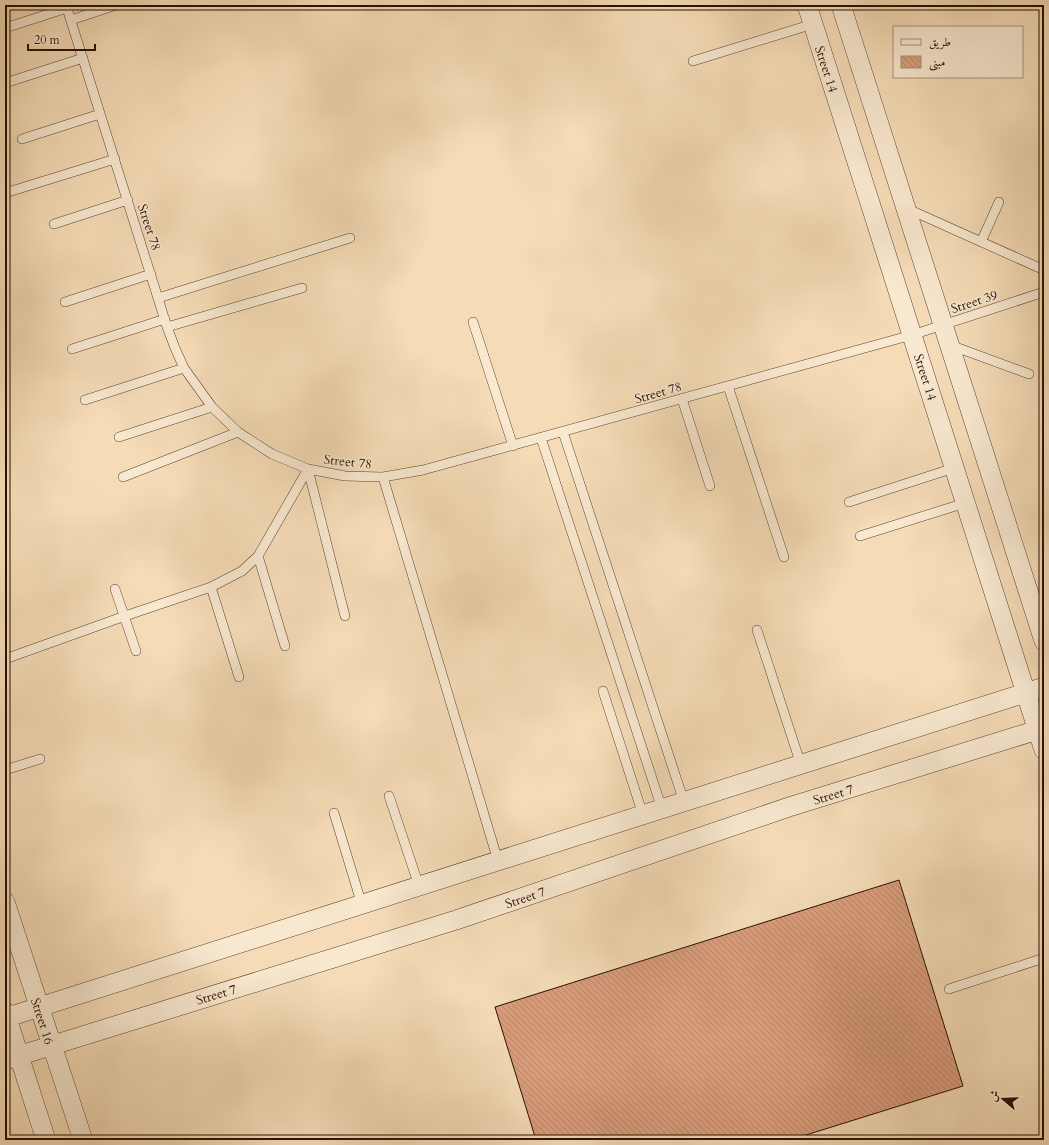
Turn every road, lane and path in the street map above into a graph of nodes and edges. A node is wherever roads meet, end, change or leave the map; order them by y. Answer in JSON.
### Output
{"nodes":[{"id":1,"x":116,"y":5,"type":"edge"},
{"id":2,"x":807,"y":5,"type":"edge"},
{"id":3,"x":841,"y":5,"type":"edge"},
{"id":4,"x":67,"y":7,"type":"edge"},
{"id":5,"x":71,"y":20,"type":"junction"},
{"id":6,"x":813,"y":24,"type":"junction"},
{"id":7,"x":5,"y":28,"type":"edge"},
{"id":8,"x":83,"y":58,"type":"junction"},
{"id":9,"x":693,"y":61,"type":"dead end"},
{"id":10,"x":5,"y":83,"type":"edge"},
{"id":11,"x":100,"y":114,"type":"junction"},
{"id":12,"x":22,"y":139,"type":"dead end"},
{"id":13,"x":115,"y":159,"type":"junction"},
{"id":14,"x":5,"y":193,"type":"edge"},
{"id":15,"x":128,"y":200,"type":"junction"},
{"id":16,"x":999,"y":202,"type":"dead end"},
{"id":17,"x":906,"y":209,"type":"junction"},
{"id":18,"x":54,"y":224,"type":"dead end"},
{"id":19,"x":350,"y":238,"type":"dead end"},
{"id":20,"x":981,"y":242,"type":"junction"},
{"id":21,"x":1044,"y":270,"type":"edge"},
{"id":22,"x":151,"y":274,"type":"junction"},
{"id":23,"x":302,"y":288,"type":"dead end"},
{"id":24,"x":1044,"y":292,"type":"edge"},
{"id":25,"x":158,"y":298,"type":"junction"},
{"id":26,"x":65,"y":302,"type":"dead end"},
{"id":27,"x":473,"y":322,"type":"dead end"},
{"id":28,"x":166,"y":323,"type":"junction"},
{"id":29,"x":943,"y":325,"type":"junction"},
{"id":30,"x":912,"y":335,"type":"junction"},
{"id":31,"x":950,"y":345,"type":"junction"},
{"id":32,"x":72,"y":349,"type":"dead end"},
{"id":33,"x":184,"y":368,"type":"junction"},
{"id":34,"x":1029,"y":374,"type":"dead end"},
{"id":35,"x":728,"y":386,"type":"junction"},
{"id":36,"x":682,"y":399,"type":"junction"},
{"id":37,"x":84,"y":400,"type":"dead end"},
{"id":38,"x":212,"y":407,"type":"junction"},
{"id":39,"x":238,"y":432,"type":"junction"},
{"id":40,"x":564,"y":432,"type":"junction"},
{"id":41,"x":119,"y":437,"type":"dead end"},
{"id":42,"x":541,"y":438,"type":"junction"},
{"id":43,"x":513,"y":446,"type":"junction"},
{"id":44,"x":954,"y":468,"type":"junction"},
{"id":45,"x":308,"y":469,"type":"junction"},
{"id":46,"x":123,"y":477,"type":"dead end"},
{"id":47,"x":382,"y":477,"type":"junction"},
{"id":48,"x":710,"y":486,"type":"dead end"},
{"id":49,"x":848,"y":502,"type":"dead end"},
{"id":50,"x":966,"y":503,"type":"junction"},
{"id":51,"x":860,"y":536,"type":"dead end"},
{"id":52,"x":258,"y":556,"type":"junction"},
{"id":53,"x":784,"y":557,"type":"dead end"},
{"id":54,"x":211,"y":587,"type":"junction"},
{"id":55,"x":115,"y":589,"type":"dead end"},
{"id":56,"x":125,"y":616,"type":"junction"},
{"id":57,"x":345,"y":616,"type":"dead end"},
{"id":58,"x":757,"y":630,"type":"dead end"},
{"id":59,"x":1044,"y":641,"type":"edge"},
{"id":60,"x":285,"y":646,"type":"dead end"},
{"id":61,"x":136,"y":651,"type":"dead end"},
{"id":62,"x":5,"y":659,"type":"edge"},
{"id":63,"x":239,"y":678,"type":"dead end"},
{"id":64,"x":1044,"y":687,"type":"edge"},
{"id":65,"x":602,"y":691,"type":"dead end"},
{"id":66,"x":1026,"y":693,"type":"junction"},
{"id":67,"x":1041,"y":729,"type":"edge"},
{"id":68,"x":1044,"y":750,"type":"edge"},
{"id":69,"x":40,"y":759,"type":"dead end"},
{"id":70,"x":801,"y":765,"type":"junction"},
{"id":71,"x":5,"y":770,"type":"edge"},
{"id":72,"x":389,"y":796,"type":"dead end"},
{"id":73,"x":684,"y":802,"type":"junction"},
{"id":74,"x":662,"y":809,"type":"junction"},
{"id":75,"x":334,"y":813,"type":"dead end"},
{"id":76,"x":643,"y":815,"type":"junction"},
{"id":77,"x":498,"y":861,"type":"junction"},
{"id":78,"x":419,"y":886,"type":"junction"},
{"id":79,"x":5,"y":902,"type":"edge"},
{"id":80,"x":362,"y":905,"type":"junction"},
{"id":81,"x":1044,"y":958,"type":"edge"},
{"id":82,"x":949,"y":989,"type":"dead end"},
{"id":83,"x":39,"y":1008,"type":"junction"},
{"id":84,"x":6,"y":1016,"type":"edge"},
{"id":85,"x":51,"y":1046,"type":"junction"},
{"id":86,"x":12,"y":1058,"type":"edge"},
{"id":87,"x":46,"y":1140,"type":"edge"},
{"id":88,"x":83,"y":1140,"type":"edge"}],
"edges":[{"from":1,"to":5,"type":"lane"},
{"from":2,"to":6,"type":"street","name":"Street 14"},
{"from":3,"to":17,"type":"street"},
{"from":4,"to":5,"type":"lane","name":"Street 78"},
{"from":4,"to":7,"type":"lane"},
{"from":5,"to":8,"type":"lane","name":"Street 78"},
{"from":6,"to":9,"type":"lane"},
{"from":6,"to":30,"type":"street","name":"Street 14"},
{"from":8,"to":10,"type":"lane"},
{"from":8,"to":11,"type":"lane","name":"Street 78"},
{"from":11,"to":12,"type":"lane"},
{"from":11,"to":13,"type":"lane","name":"Street 78"},
{"from":13,"to":14,"type":"lane"},
{"from":13,"to":15,"type":"lane","name":"Street 78"},
{"from":15,"to":18,"type":"lane"},
{"from":15,"to":22,"type":"lane","name":"Street 78"},
{"from":16,"to":20,"type":"lane"},
{"from":17,"to":20,"type":"lane"},
{"from":17,"to":29,"type":"street"},
{"from":19,"to":25,"type":"lane"},
{"from":20,"to":21,"type":"lane"},
{"from":22,"to":25,"type":"lane","name":"Street 78"},
{"from":22,"to":26,"type":"lane"},
{"from":23,"to":28,"type":"lane"},
{"from":24,"to":29,"type":"lane","name":"Street 39"},
{"from":25,"to":28,"type":"lane","name":"Street 78"},
{"from":27,"to":43,"type":"lane"},
{"from":28,"to":32,"type":"lane"},
{"from":28,"to":33,"type":"lane","name":"Street 78"},
{"from":29,"to":30,"type":"lane","name":"Street 39"},
{"from":29,"to":31,"type":"street"},
{"from":30,"to":35,"type":"lane","name":"Street 78"},
{"from":30,"to":44,"type":"street","name":"Street 14"},
{"from":31,"to":34,"type":"lane"},
{"from":31,"to":59,"type":"street"},
{"from":33,"to":37,"type":"lane"},
{"from":33,"to":38,"type":"lane","name":"Street 78"},
{"from":35,"to":36,"type":"lane","name":"Street 78"},
{"from":35,"to":53,"type":"lane"},
{"from":36,"to":40,"type":"lane","name":"Street 78"},
{"from":36,"to":48,"type":"lane"},
{"from":38,"to":39,"type":"lane","name":"Street 78"},
{"from":38,"to":41,"type":"lane"},
{"from":39,"to":45,"type":"lane","name":"Street 78"},
{"from":39,"to":46,"type":"lane"},
{"from":40,"to":42,"type":"lane","name":"Street 78"},
{"from":40,"to":73,"type":"lane"},
{"from":42,"to":43,"type":"lane","name":"Street 78"},
{"from":42,"to":74,"type":"lane"},
{"from":43,"to":47,"type":"lane","name":"Street 78"},
{"from":44,"to":49,"type":"lane"},
{"from":44,"to":50,"type":"street","name":"Street 14"},
{"from":45,"to":47,"type":"lane","name":"Street 78"},
{"from":45,"to":52,"type":"lane"},
{"from":45,"to":57,"type":"lane"},
{"from":47,"to":77,"type":"lane"},
{"from":50,"to":51,"type":"lane"},
{"from":50,"to":66,"type":"street","name":"Street 14"},
{"from":52,"to":54,"type":"lane"},
{"from":52,"to":60,"type":"lane"},
{"from":54,"to":56,"type":"lane"},
{"from":54,"to":63,"type":"lane"},
{"from":55,"to":56,"type":"lane"},
{"from":56,"to":61,"type":"lane"},
{"from":56,"to":62,"type":"lane"},
{"from":58,"to":70,"type":"lane"},
{"from":64,"to":66,"type":"street"},
{"from":65,"to":76,"type":"lane"},
{"from":66,"to":67,"type":"street","name":"Street 14"},
{"from":66,"to":70,"type":"street"},
{"from":67,"to":68,"type":"street","name":"Street 14"},
{"from":67,"to":85,"type":"street","name":"Street 7"},
{"from":69,"to":71,"type":"lane"},
{"from":70,"to":73,"type":"street"},
{"from":72,"to":78,"type":"lane"},
{"from":73,"to":74,"type":"street"},
{"from":74,"to":76,"type":"street"},
{"from":75,"to":80,"type":"lane"},
{"from":76,"to":77,"type":"street"},
{"from":77,"to":78,"type":"street"},
{"from":78,"to":80,"type":"street"},
{"from":79,"to":83,"type":"street","name":"Street 16"},
{"from":80,"to":83,"type":"street"},
{"from":81,"to":82,"type":"lane"},
{"from":83,"to":84,"type":"street"},
{"from":83,"to":85,"type":"street","name":"Street 16"},
{"from":84,"to":86,"type":"street"},
{"from":85,"to":86,"type":"street","name":"Street 7"},
{"from":85,"to":88,"type":"street","name":"Street 16"},
{"from":86,"to":87,"type":"street"}]}
